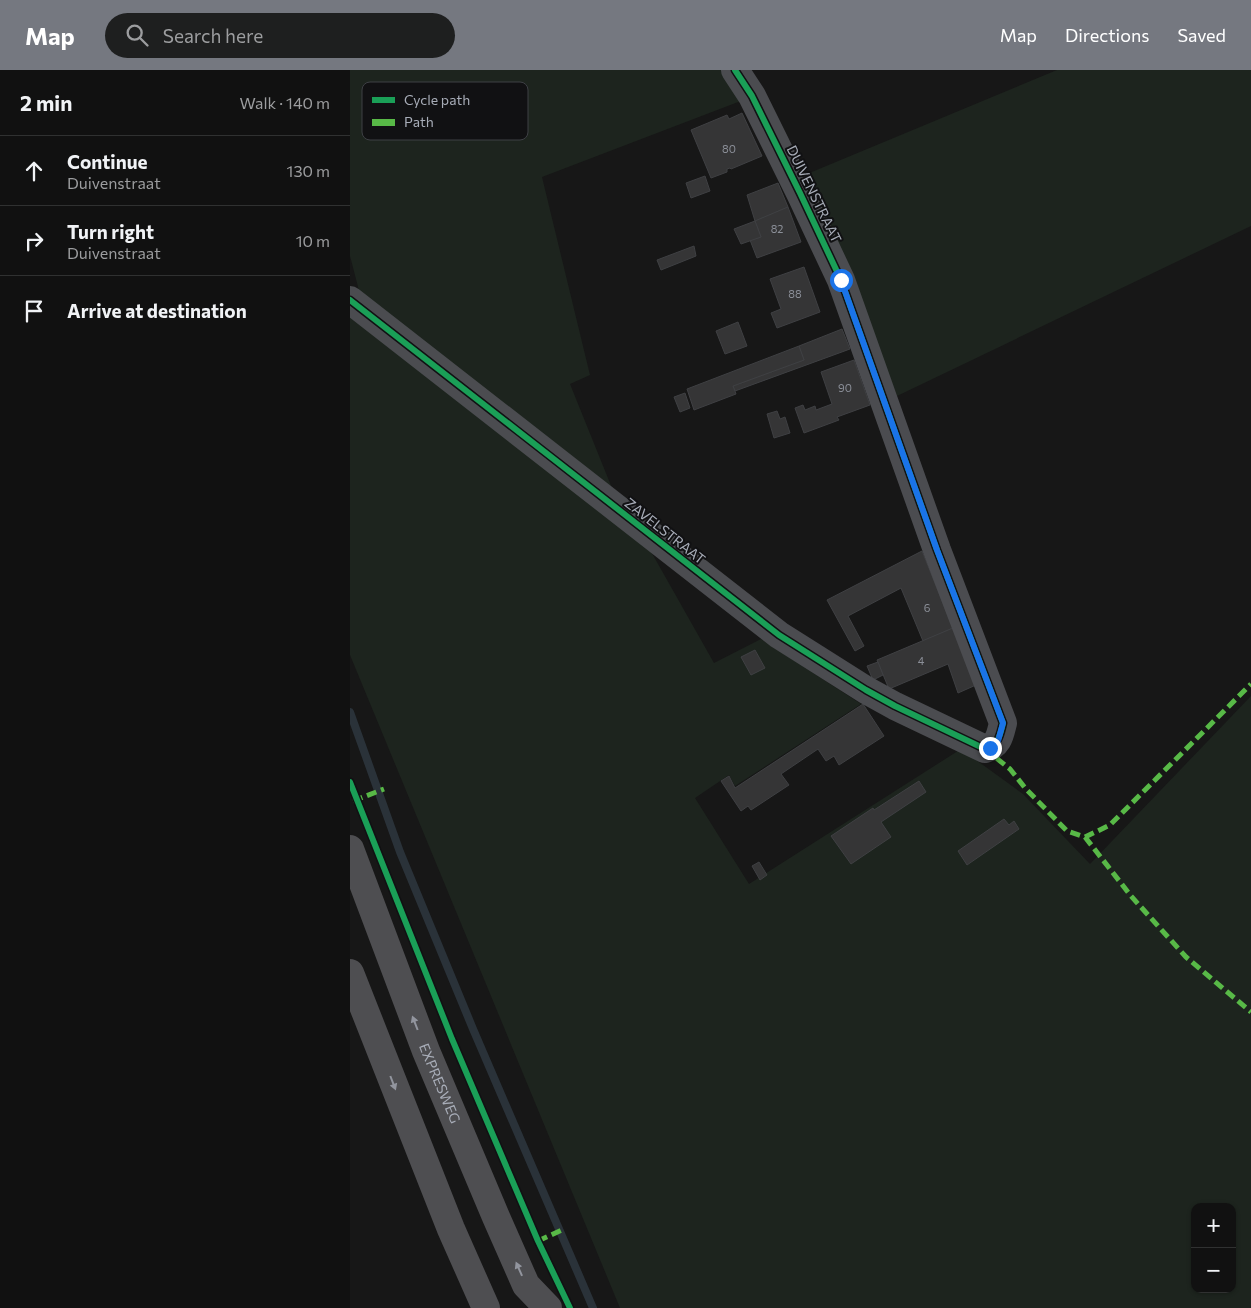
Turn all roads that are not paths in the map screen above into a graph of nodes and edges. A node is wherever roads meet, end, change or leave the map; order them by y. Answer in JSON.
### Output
{"nodes":[{"id":1,"x":735,"y":70,"type":"edge"},
{"id":2,"x":350,"y":300,"type":"edge"},
{"id":3,"x":985,"y":749,"type":"joint"},
{"id":4,"x":350,"y":849,"type":"edge"},
{"id":5,"x":350,"y":973,"type":"edge"},
{"id":6,"x":486,"y":1308,"type":"edge"},
{"id":7,"x":548,"y":1308,"type":"edge"}],
"edges":[{"from":1,"to":3,"type":"street","name":"DUIVENSTRAAT"},
{"from":2,"to":3,"type":"street","name":"ZAVELSTRAAT"},
{"from":7,"to":4,"type":"highway","name":"EXPRESWEG","one_way":true},
{"from":5,"to":6,"type":"highway","one_way":true}]}
